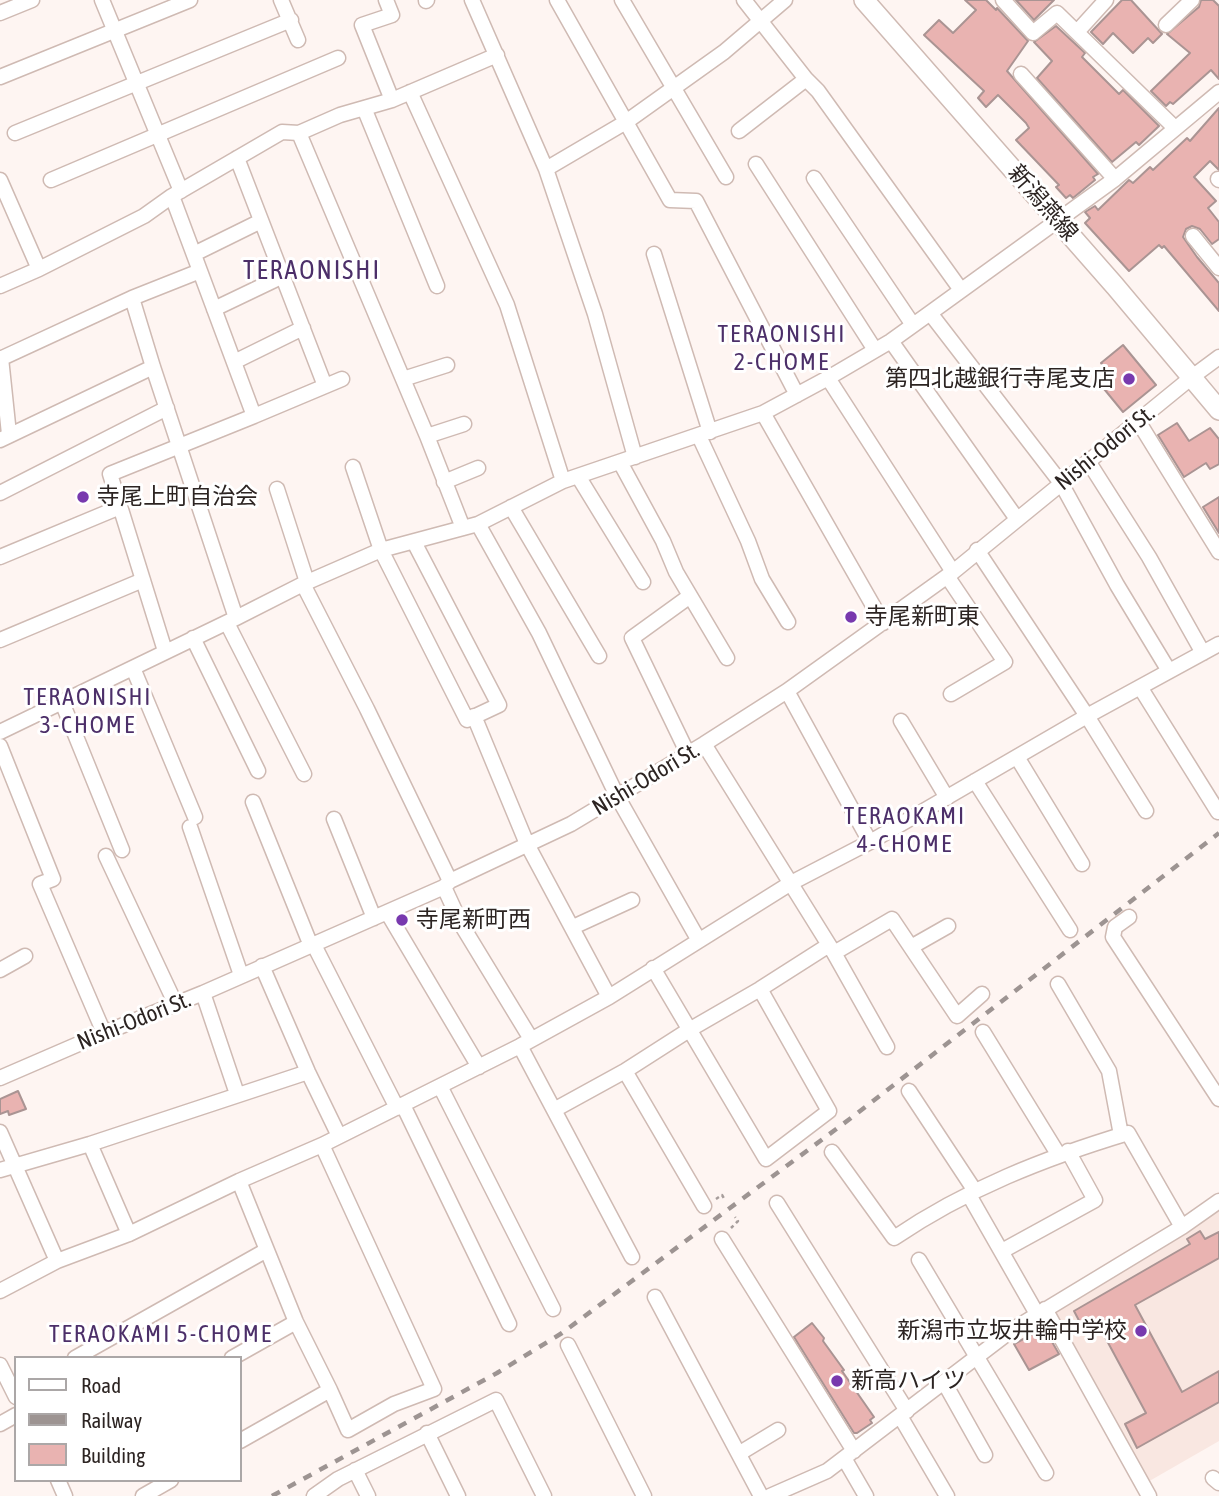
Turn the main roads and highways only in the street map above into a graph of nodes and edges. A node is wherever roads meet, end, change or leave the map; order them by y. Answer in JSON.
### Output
{"nodes":[{"id":1,"x":864,"y":0,"type":"edge"},
{"id":2,"x":1219,"y":410,"type":"edge"}],
"edges":[{"from":1,"to":2,"type":"main road","name":"新潟燕線"}]}
